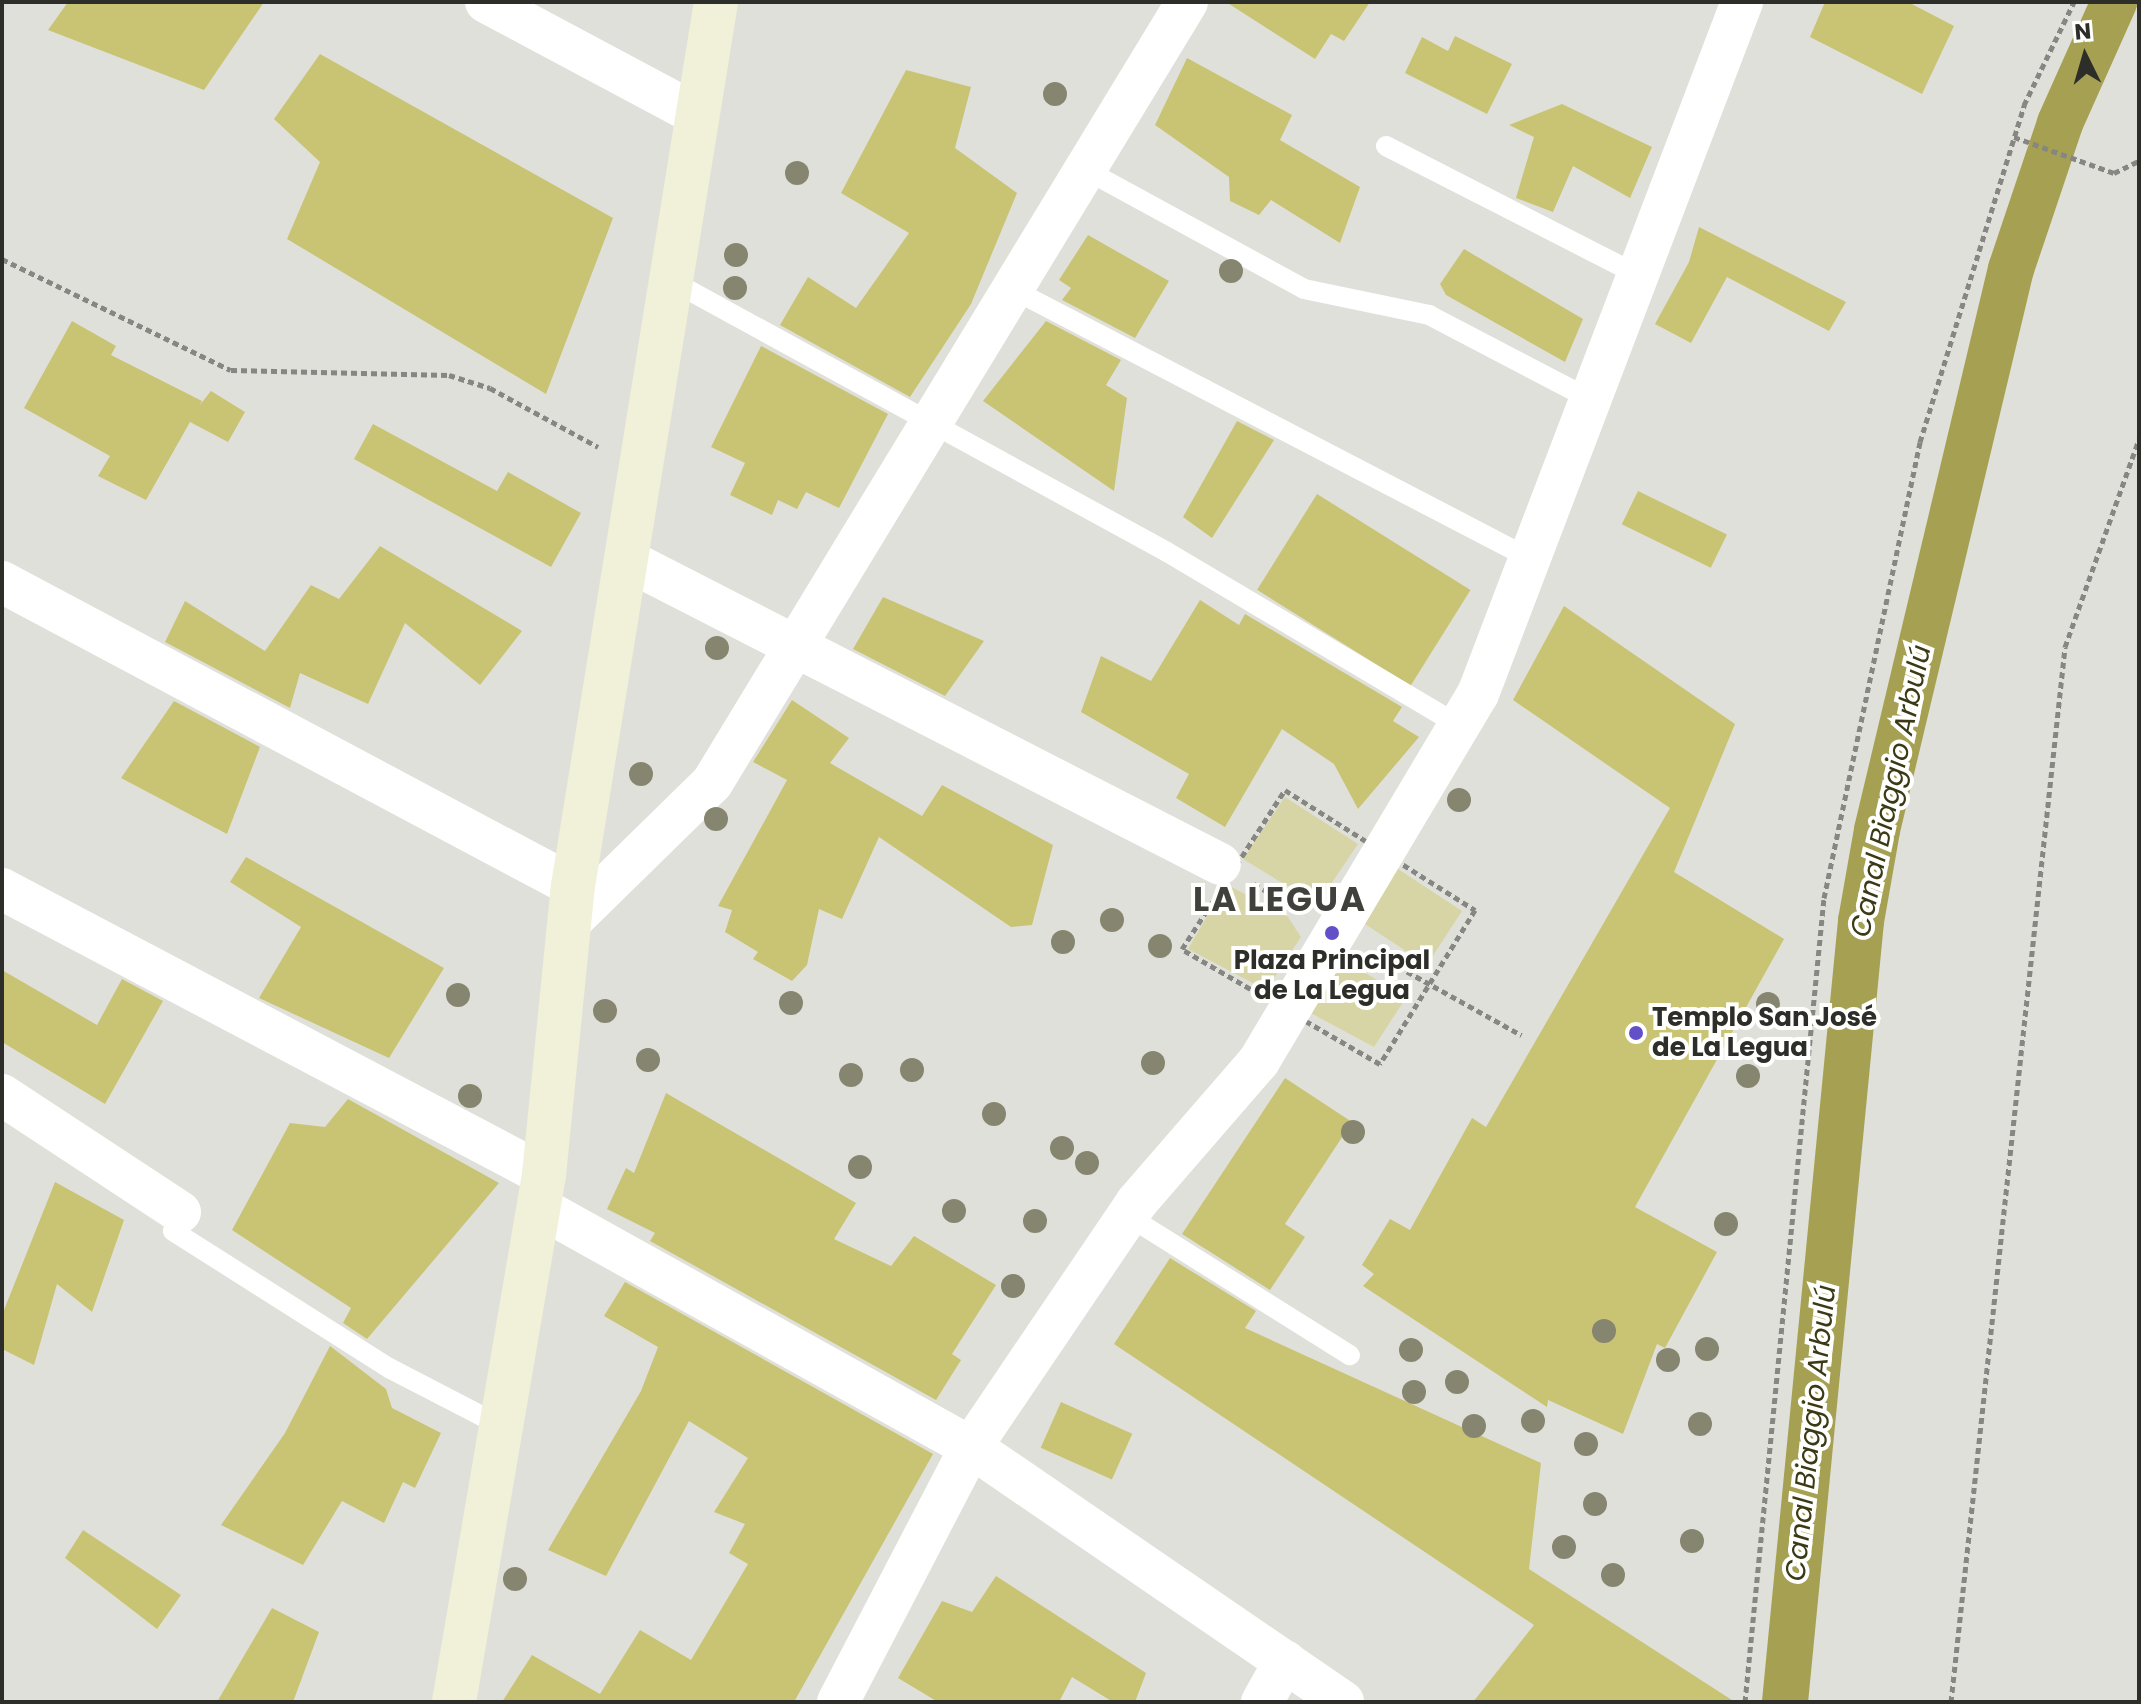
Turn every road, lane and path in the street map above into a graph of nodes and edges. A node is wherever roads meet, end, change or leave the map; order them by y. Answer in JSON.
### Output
{"nodes":[{"id":1,"x":486,"y":2,"type":"edge"},
{"id":2,"x":716,"y":2,"type":"edge"},
{"id":3,"x":1742,"y":2,"type":"edge"},
{"id":4,"x":2074,"y":2,"type":"edge"},
{"id":5,"x":1172,"y":7,"type":"edge"},
{"id":6,"x":698,"y":115,"type":"junction"},
{"id":7,"x":2014,"y":137,"type":"junction"},
{"id":8,"x":1386,"y":146,"type":"dead end"},
{"id":9,"x":2139,"y":161,"type":"edge"},
{"id":10,"x":1086,"y":170,"type":"junction"},
{"id":11,"x":2,"y":259,"type":"edge"},
{"id":12,"x":1634,"y":273,"type":"junction"},
{"id":13,"x":672,"y":281,"type":"junction"},
{"id":14,"x":1014,"y":290,"type":"junction"},
{"id":15,"x":1588,"y":398,"type":"junction"},
{"id":16,"x":934,"y":424,"type":"junction"},
{"id":17,"x":2139,"y":439,"type":"edge"},
{"id":18,"x":642,"y":472,"type":"junction"},
{"id":19,"x":1529,"y":558,"type":"junction"},
{"id":20,"x":629,"y":561,"type":"junction"},
{"id":21,"x":2,"y":582,"type":"edge"},
{"id":22,"x":793,"y":645,"type":"junction"},
{"id":23,"x":1460,"y":726,"type":"junction"},
{"id":24,"x":1220,"y":864,"type":"dead end"},
{"id":25,"x":2,"y":889,"type":"edge"},
{"id":26,"x":573,"y":902,"type":"junction"},
{"id":27,"x":2,"y":1095,"type":"edge"},
{"id":28,"x":541,"y":1191,"type":"junction"},
{"id":29,"x":180,"y":1212,"type":"joint"},
{"id":30,"x":1128,"y":1216,"type":"junction"},
{"id":31,"x":1350,"y":1355,"type":"dead end"},
{"id":32,"x":501,"y":1426,"type":"junction"},
{"id":33,"x":971,"y":1447,"type":"junction"},
{"id":34,"x":1285,"y":1661,"type":"junction"},
{"id":35,"x":454,"y":1702,"type":"edge"},
{"id":36,"x":838,"y":1702,"type":"edge"},
{"id":37,"x":1262,"y":1702,"type":"edge"},
{"id":38,"x":1343,"y":1702,"type":"edge"},
{"id":39,"x":1745,"y":1702,"type":"edge"},
{"id":40,"x":1951,"y":1702,"type":"edge"}],
"edges":[{"from":1,"to":6,"type":"street"},
{"from":2,"to":6,"type":"main road"},
{"from":3,"to":12,"type":"street"},
{"from":4,"to":7,"type":"path"},
{"from":5,"to":10,"type":"street"},
{"from":6,"to":13,"type":"main road"},
{"from":7,"to":9,"type":"path"},
{"from":7,"to":39,"type":"path"},
{"from":8,"to":12,"type":"lane"},
{"from":10,"to":14,"type":"street"},
{"from":10,"to":15,"type":"lane"},
{"from":11,"to":18,"type":"path"},
{"from":12,"to":15,"type":"street"},
{"from":13,"to":16,"type":"lane"},
{"from":13,"to":18,"type":"main road"},
{"from":14,"to":16,"type":"street"},
{"from":14,"to":19,"type":"lane"},
{"from":15,"to":19,"type":"street"},
{"from":16,"to":22,"type":"street"},
{"from":16,"to":23,"type":"lane"},
{"from":17,"to":40,"type":"path"},
{"from":18,"to":20,"type":"main road"},
{"from":19,"to":23,"type":"street"},
{"from":20,"to":22,"type":"street"},
{"from":20,"to":26,"type":"main road"},
{"from":21,"to":26,"type":"street"},
{"from":22,"to":24,"type":"street"},
{"from":22,"to":26,"type":"street"},
{"from":23,"to":30,"type":"street"},
{"from":25,"to":28,"type":"street"},
{"from":26,"to":28,"type":"main road"},
{"from":27,"to":29,"type":"street"},
{"from":28,"to":32,"type":"main road"},
{"from":28,"to":33,"type":"street"},
{"from":29,"to":32,"type":"lane"},
{"from":30,"to":31,"type":"lane"},
{"from":30,"to":33,"type":"street"},
{"from":32,"to":35,"type":"main road"},
{"from":33,"to":34,"type":"street"},
{"from":33,"to":36,"type":"street"},
{"from":34,"to":37,"type":"street"},
{"from":34,"to":38,"type":"street"}]}
